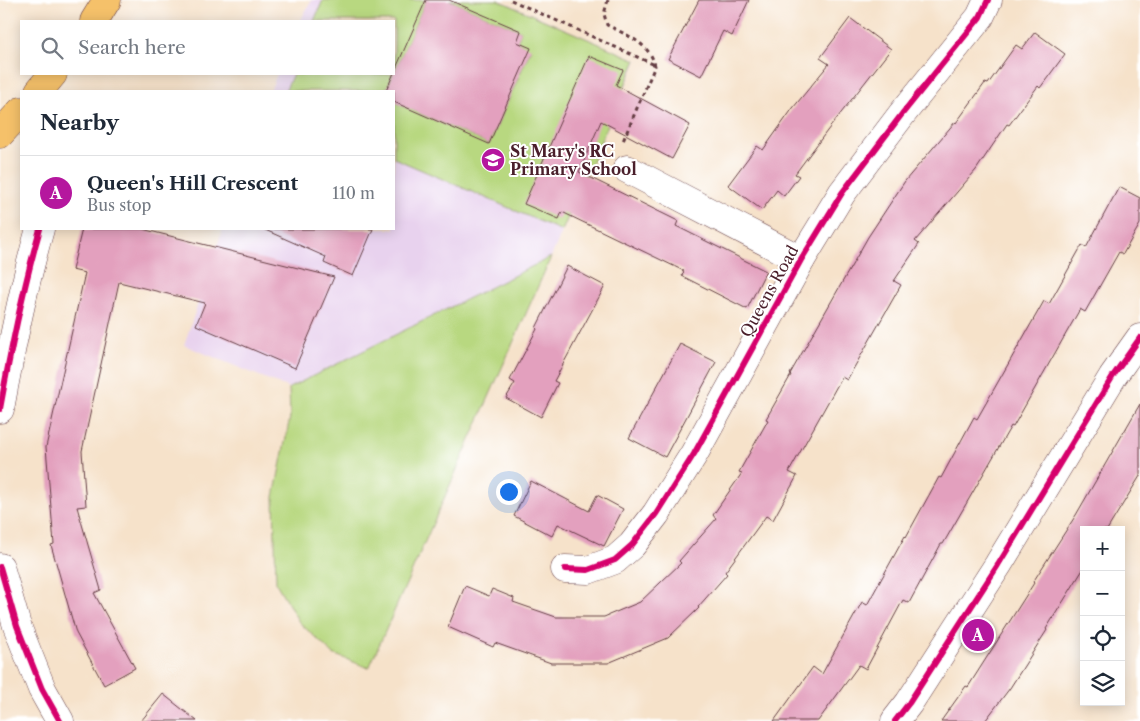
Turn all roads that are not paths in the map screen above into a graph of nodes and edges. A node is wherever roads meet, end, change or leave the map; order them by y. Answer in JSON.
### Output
{"nodes":[{"id":1,"x":107,"y":0,"type":"edge"},
{"id":2,"x":988,"y":0,"type":"edge"},
{"id":3,"x":95,"y":20,"type":"edge"},
{"id":4,"x":52,"y":75,"type":"edge"},
{"id":5,"x":40,"y":90,"type":"edge"},
{"id":6,"x":20,"y":112,"type":"edge"},
{"id":7,"x":0,"y":134,"type":"edge"},
{"id":8,"x":627,"y":169,"type":"road end"},
{"id":9,"x":40,"y":230,"type":"edge"},
{"id":10,"x":802,"y":260,"type":"junction"},
{"id":11,"x":1140,"y":338,"type":"edge"},
{"id":12,"x":0,"y":409,"type":"edge"},
{"id":13,"x":0,"y":567,"type":"edge"},
{"id":14,"x":565,"y":569,"type":"dead end"},
{"id":15,"x":60,"y":721,"type":"edge"},
{"id":16,"x":895,"y":721,"type":"edge"}],
"edges":[{"from":1,"to":3,"type":"main road"},
{"from":2,"to":10,"type":"street","name":"Queens Road"},
{"from":4,"to":5,"type":"main road"},
{"from":6,"to":7,"type":"main road"},
{"from":8,"to":10,"type":"street","name":"Queens Road"},
{"from":9,"to":12,"type":"street"},
{"from":10,"to":14,"type":"street","name":"Queens Road"},
{"from":11,"to":16,"type":"street"},
{"from":13,"to":15,"type":"street"}]}
